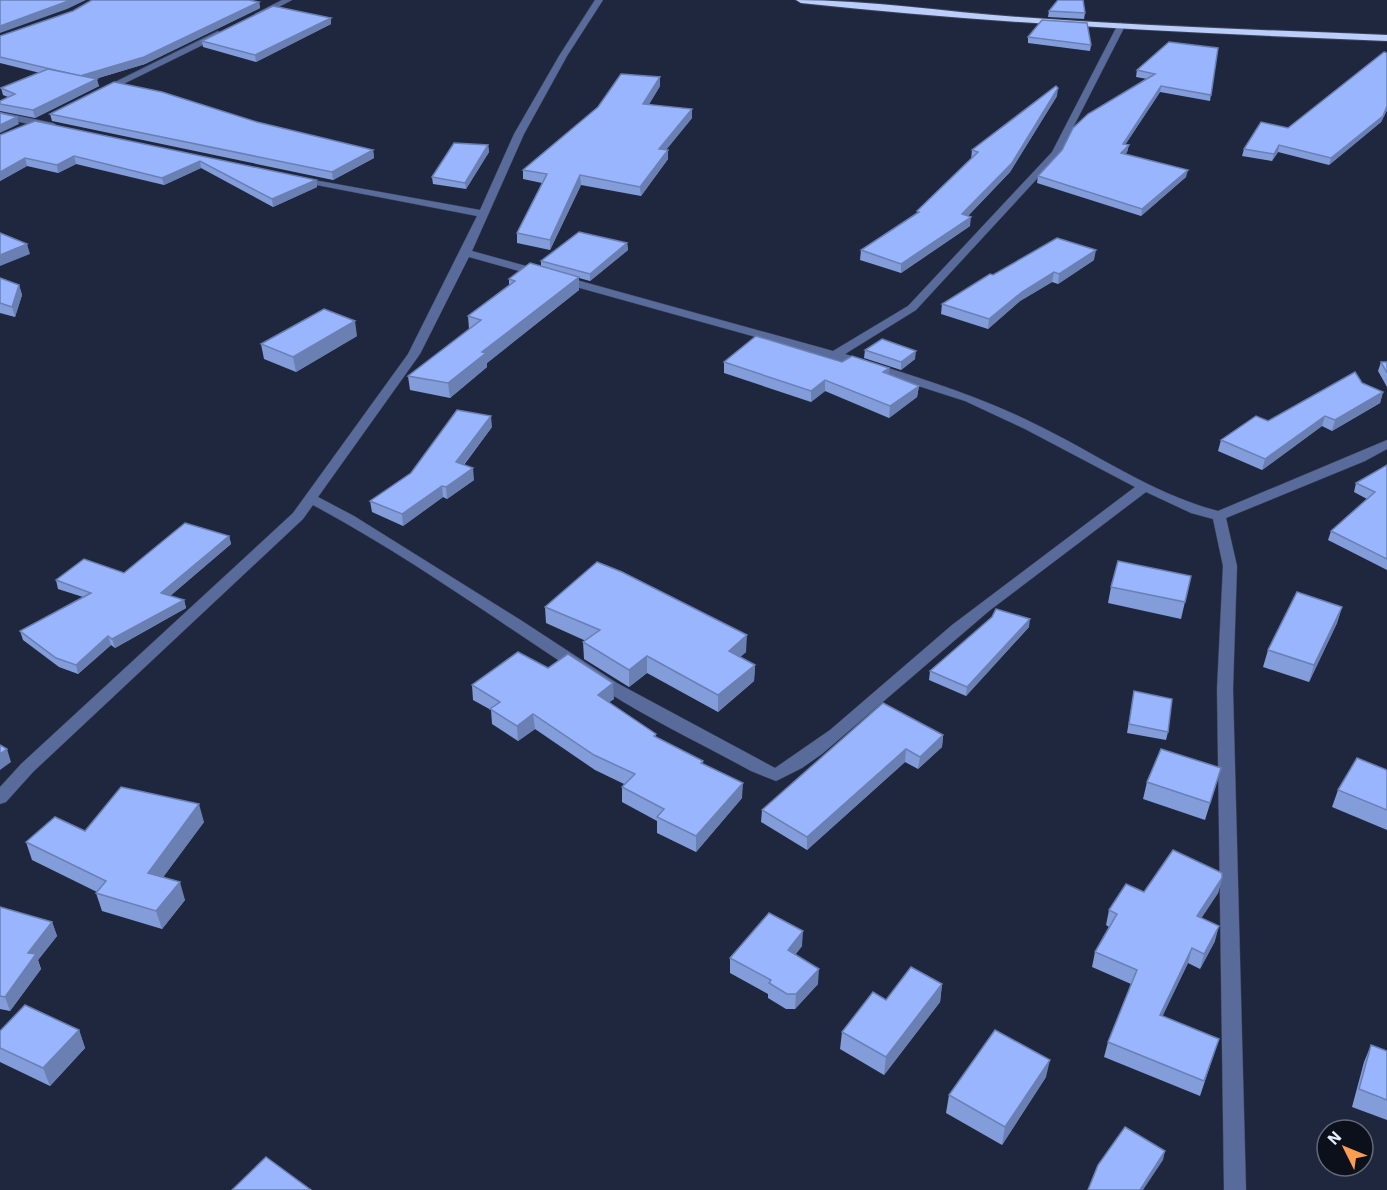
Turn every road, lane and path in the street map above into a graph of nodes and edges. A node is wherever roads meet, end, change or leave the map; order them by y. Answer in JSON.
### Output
{"nodes":[{"id":1,"x":288,"y":0,"type":"edge"},
{"id":2,"x":599,"y":0,"type":"edge"},
{"id":3,"x":801,"y":0,"type":"edge"},
{"id":4,"x":246,"y":20,"type":"edge"},
{"id":5,"x":1121,"y":27,"type":"junction"},
{"id":6,"x":225,"y":31,"type":"edge"},
{"id":7,"x":1387,"y":38,"type":"edge"},
{"id":8,"x":89,"y":97,"type":"edge"},
{"id":9,"x":0,"y":115,"type":"edge"},
{"id":10,"x":47,"y":118,"type":"dead end"},
{"id":11,"x":37,"y":123,"type":"junction"},
{"id":12,"x":60,"y":128,"type":"edge"},
{"id":13,"x":18,"y":132,"type":"edge"},
{"id":14,"x":282,"y":175,"type":"edge"},
{"id":15,"x":483,"y":214,"type":"junction"},
{"id":16,"x":466,"y":253,"type":"junction"},
{"id":17,"x":835,"y":355,"type":"junction"},
{"id":18,"x":1387,"y":444,"type":"edge"},
{"id":19,"x":1145,"y":486,"type":"junction"},
{"id":20,"x":311,"y":499,"type":"junction"},
{"id":21,"x":1219,"y":516,"type":"junction"},
{"id":22,"x":0,"y":798,"type":"edge"},
{"id":23,"x":1235,"y":1190,"type":"edge"}],
"edges":[{"from":1,"to":4,"type":"street"},
{"from":2,"to":15,"type":"street"},
{"from":3,"to":5,"type":"highway"},
{"from":5,"to":7,"type":"highway"},
{"from":5,"to":17,"type":"street"},
{"from":6,"to":8,"type":"street"},
{"from":9,"to":11,"type":"street"},
{"from":10,"to":11,"type":"street"},
{"from":11,"to":12,"type":"street"},
{"from":11,"to":13,"type":"street"},
{"from":14,"to":15,"type":"street"},
{"from":15,"to":16,"type":"street"},
{"from":16,"to":17,"type":"street"},
{"from":16,"to":20,"type":"street"},
{"from":17,"to":19,"type":"street"},
{"from":18,"to":21,"type":"street"},
{"from":19,"to":20,"type":"street"},
{"from":19,"to":21,"type":"street"},
{"from":20,"to":22,"type":"street"},
{"from":21,"to":23,"type":"street"}]}
